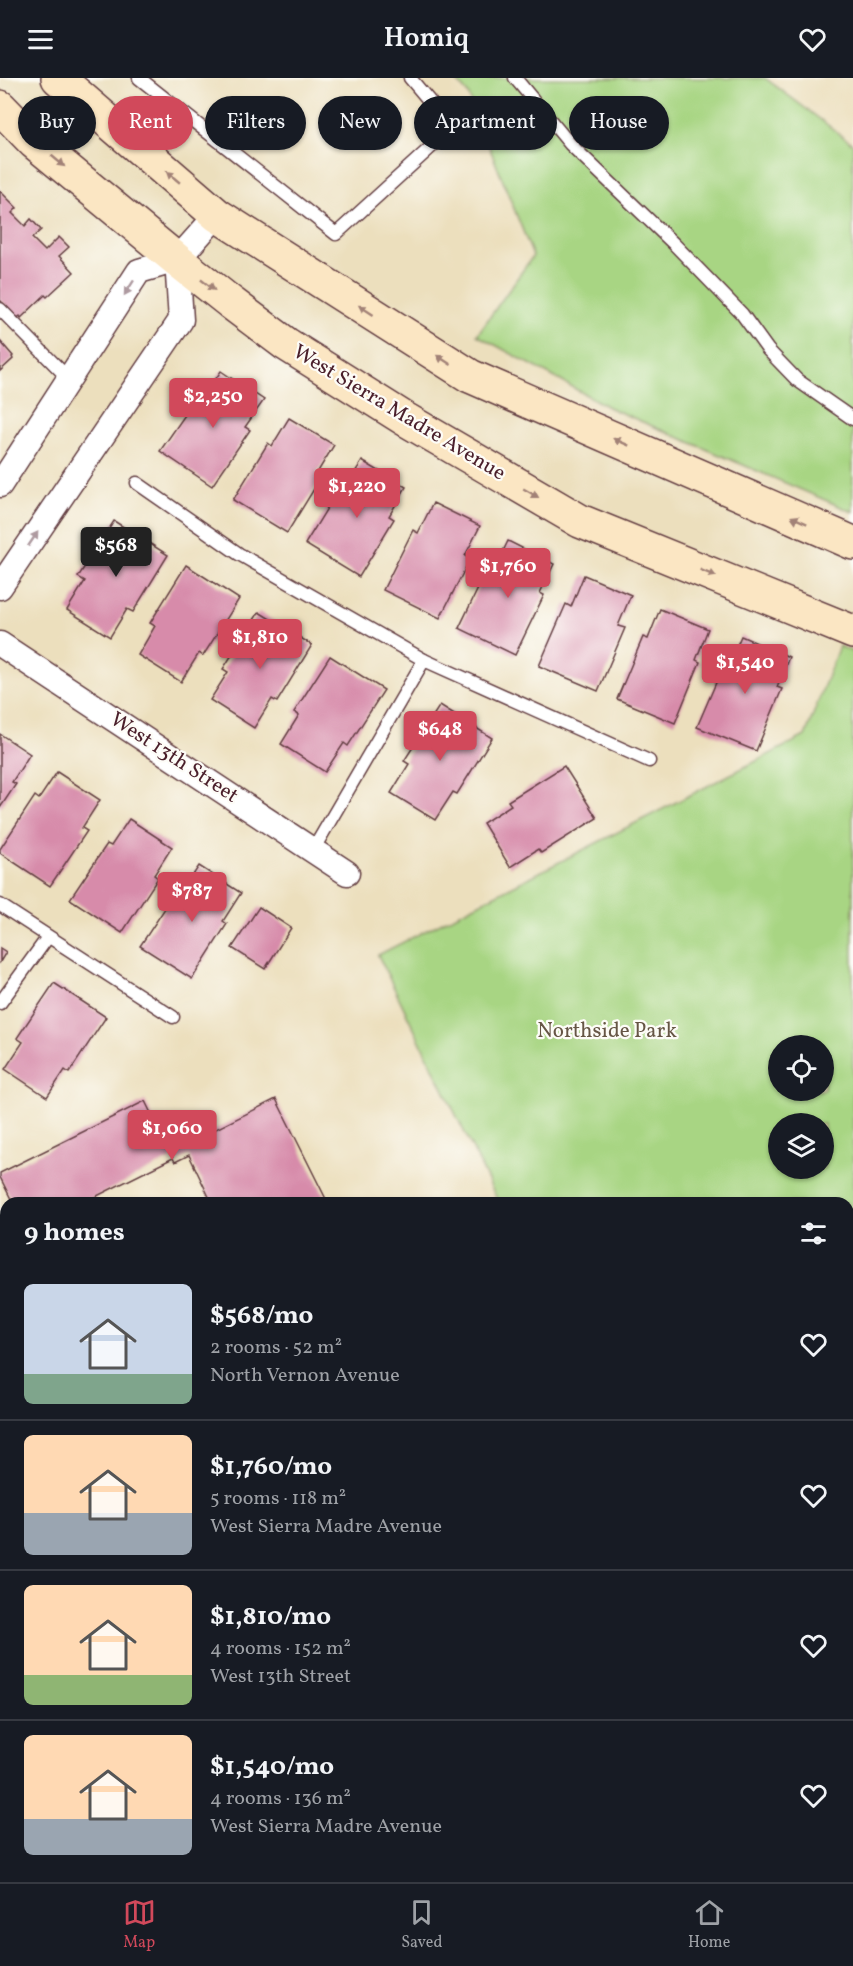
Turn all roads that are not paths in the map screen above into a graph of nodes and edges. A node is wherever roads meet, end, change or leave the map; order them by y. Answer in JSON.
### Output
{"nodes":[{"id":1,"x":58,"y":78,"type":"edge"},
{"id":2,"x":139,"y":78,"type":"edge"},
{"id":3,"x":410,"y":78,"type":"edge"},
{"id":4,"x":515,"y":78,"type":"edge"},
{"id":5,"x":0,"y":107,"type":"edge"},
{"id":6,"x":218,"y":215,"type":"junction"},
{"id":7,"x":177,"y":260,"type":"junction"},
{"id":8,"x":0,"y":309,"type":"edge"},
{"id":9,"x":69,"y":379,"type":"junction"},
{"id":10,"x":853,"y":419,"type":"edge"},
{"id":11,"x":137,"y":483,"type":"dead end"},
{"id":12,"x":0,"y":485,"type":"edge"},
{"id":13,"x":853,"y":543,"type":"edge"},
{"id":14,"x":0,"y":587,"type":"edge"},
{"id":15,"x":853,"y":632,"type":"edge"},
{"id":16,"x":0,"y":644,"type":"edge"},
{"id":17,"x":424,"y":660,"type":"junction"},
{"id":18,"x":649,"y":761,"type":"dead end"},
{"id":19,"x":313,"y":850,"type":"junction"},
{"id":20,"x":347,"y":873,"type":"dead end"},
{"id":21,"x":0,"y":905,"type":"edge"},
{"id":22,"x":48,"y":937,"type":"junction"},
{"id":23,"x":0,"y":1003,"type":"edge"},
{"id":24,"x":173,"y":1017,"type":"dead end"}],
"edges":[{"from":6,"to":1,"type":"street","one_way":true},
{"from":2,"to":3,"type":"lane"},
{"from":4,"to":10,"type":"lane"},
{"from":5,"to":7,"type":"street","name":"West Sierra Madre Avenue","one_way":true},
{"from":6,"to":7,"type":"street"},
{"from":13,"to":6,"type":"street","one_way":true},
{"from":7,"to":9,"type":"street","one_way":true},
{"from":14,"to":7,"type":"street","one_way":true},
{"from":7,"to":15,"type":"street","name":"West Sierra Madre Avenue","one_way":true},
{"from":8,"to":9,"type":"lane"},
{"from":9,"to":12,"type":"street"},
{"from":11,"to":17,"type":"lane"},
{"from":16,"to":19,"type":"street","name":"West 13th Street"},
{"from":17,"to":18,"type":"lane"},
{"from":17,"to":19,"type":"lane"},
{"from":19,"to":20,"type":"street","name":"West 13th Street"},
{"from":21,"to":22,"type":"lane"},
{"from":22,"to":23,"type":"lane"},
{"from":22,"to":24,"type":"lane"}]}
